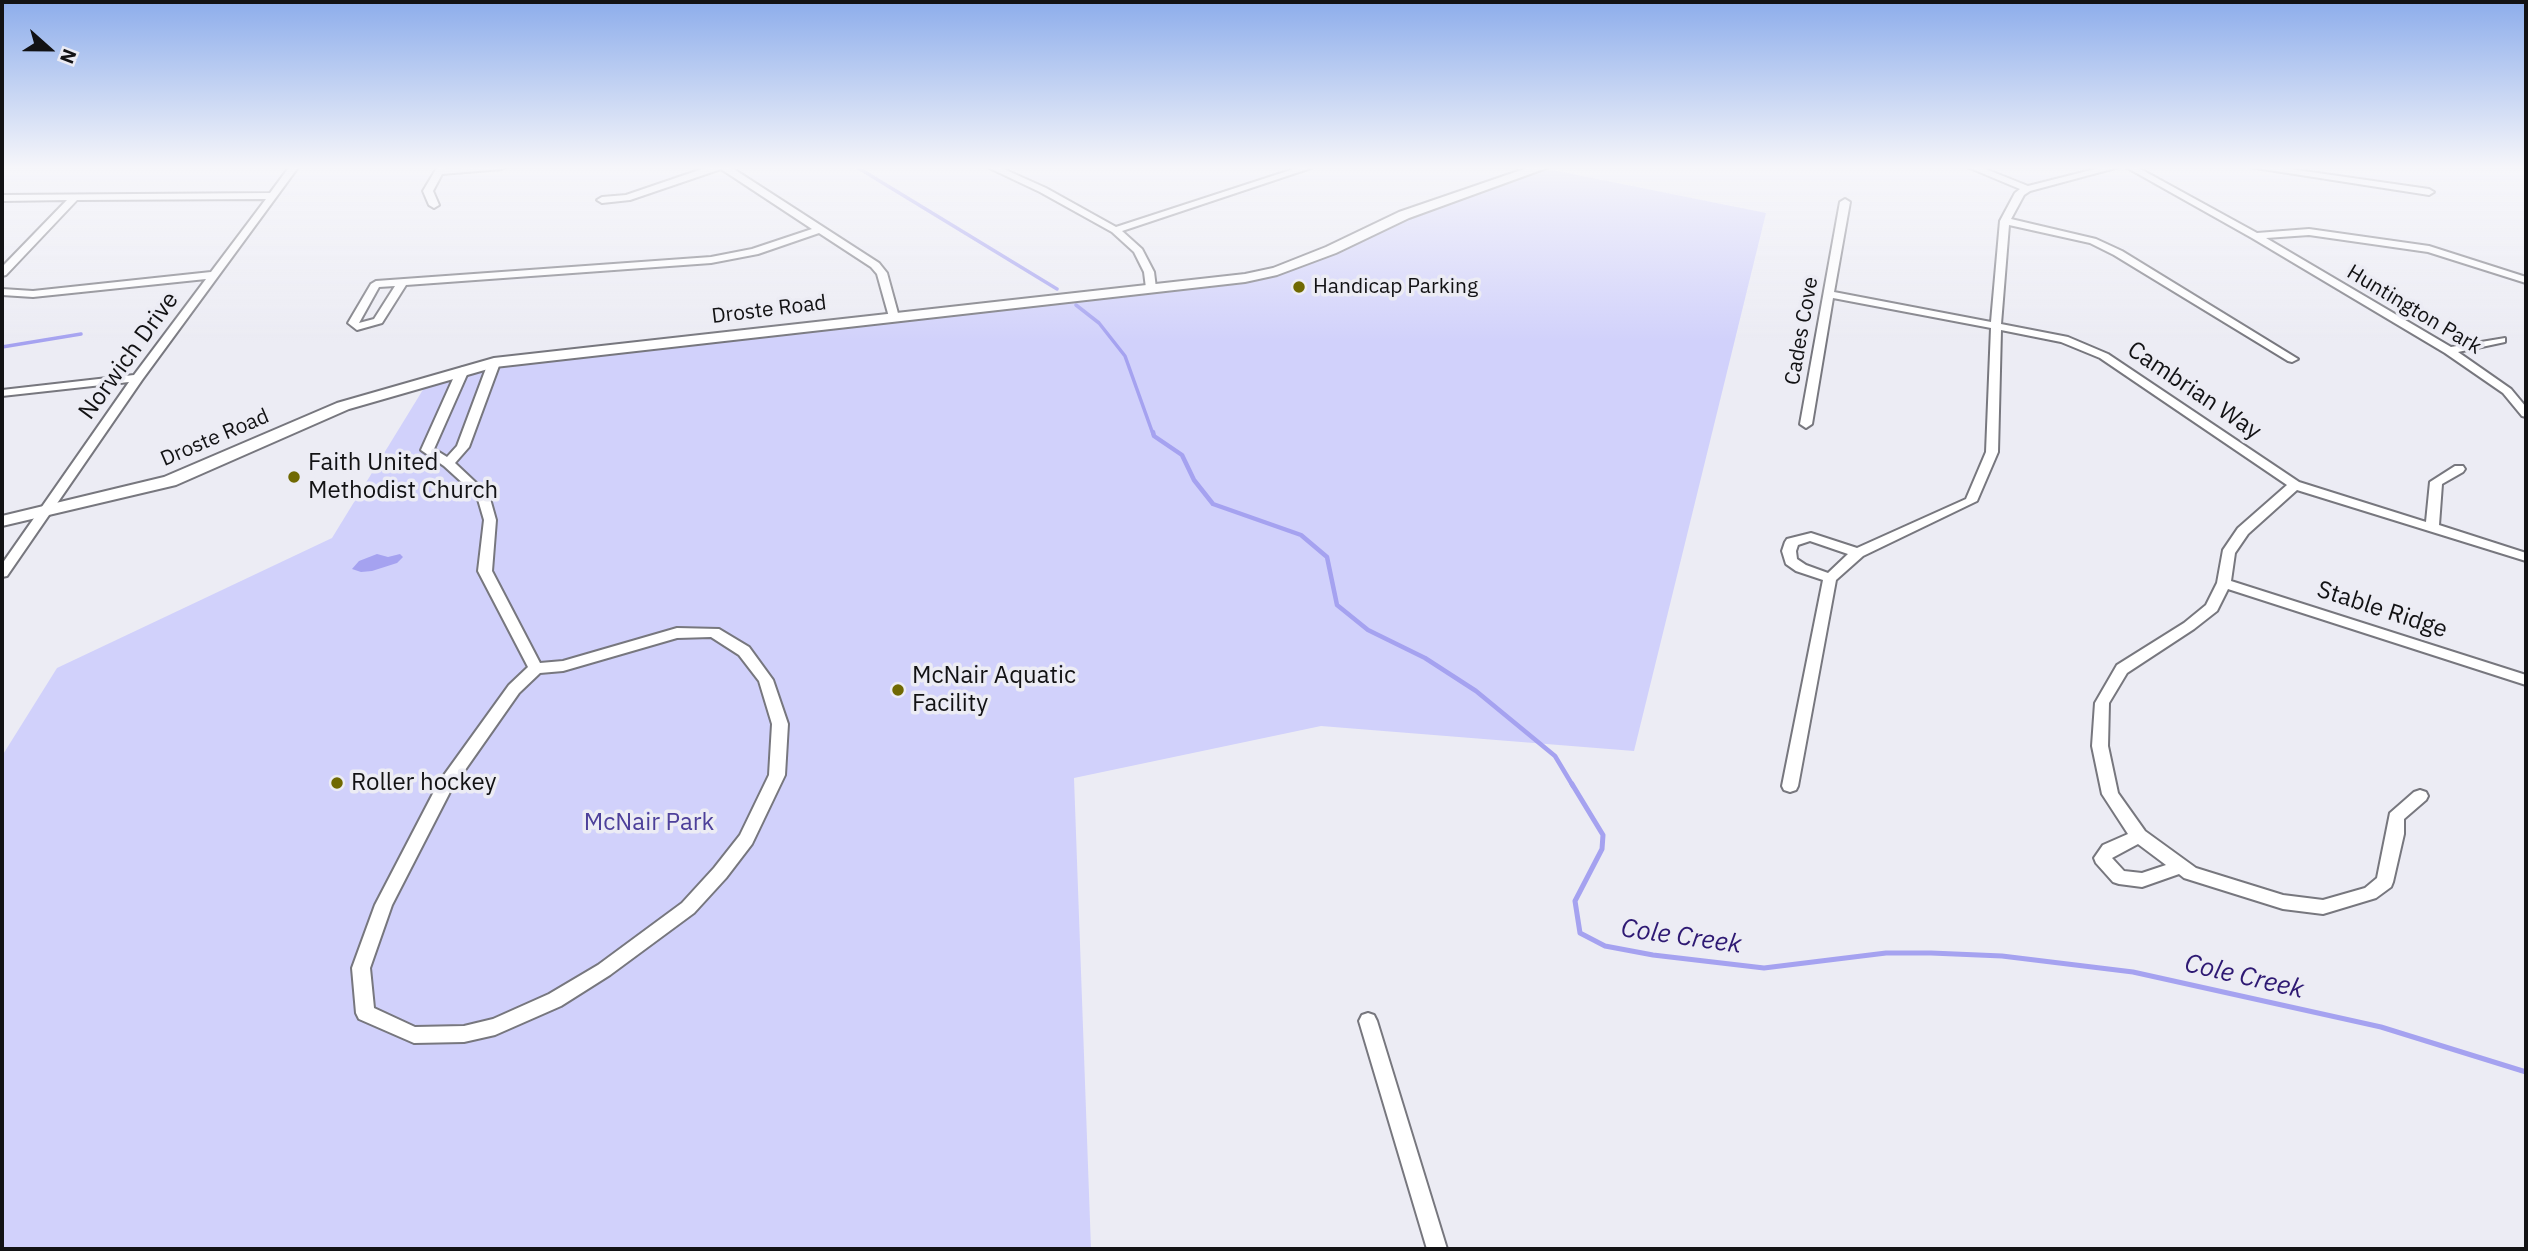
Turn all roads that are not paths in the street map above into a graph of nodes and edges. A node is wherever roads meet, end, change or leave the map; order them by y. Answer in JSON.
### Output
{"nodes":[{"id":1,"x":49,"y":224,"type":"edge"},
{"id":2,"x":251,"y":224,"type":"edge"},
{"id":3,"x":814,"y":224,"type":"edge"},
{"id":4,"x":1105,"y":224,"type":"edge"},
{"id":5,"x":1132,"y":224,"type":"edge"},
{"id":6,"x":1384,"y":224,"type":"edge"},
{"id":7,"x":1841,"y":224,"type":"edge"},
{"id":8,"x":2005,"y":224,"type":"edge"},
{"id":9,"x":2020,"y":224,"type":"edge"},
{"id":10,"x":2234,"y":224,"type":"edge"},
{"id":11,"x":821,"y":229,"type":"junction"},
{"id":12,"x":1115,"y":230,"type":"junction"},
{"id":13,"x":2255,"y":236,"type":"junction"},
{"id":14,"x":2493,"y":269,"type":"junction"},
{"id":15,"x":2526,"y":270,"type":"edge"},
{"id":16,"x":2,"y":273,"type":"edge"},
{"id":17,"x":213,"y":275,"type":"junction"},
{"id":18,"x":2526,"y":280,"type":"edge"},
{"id":19,"x":403,"y":282,"type":"junction"},
{"id":20,"x":1150,"y":288,"type":"junction"},
{"id":21,"x":2,"y":292,"type":"edge"},
{"id":22,"x":1828,"y":294,"type":"junction"},
{"id":23,"x":894,"y":317,"type":"junction"},
{"id":24,"x":1996,"y":325,"type":"junction"},
{"id":25,"x":2501,"y":340,"type":"dead end"},
{"id":26,"x":2449,"y":351,"type":"junction"},
{"id":27,"x":2292,"y":359,"type":"dead end"},
{"id":28,"x":494,"y":363,"type":"junction"},
{"id":29,"x":463,"y":370,"type":"junction"},
{"id":30,"x":138,"y":378,"type":"junction"},
{"id":31,"x":2,"y":393,"type":"edge"},
{"id":32,"x":2526,"y":414,"type":"edge"},
{"id":33,"x":1806,"y":424,"type":"dead end"},
{"id":34,"x":448,"y":463,"type":"junction"},
{"id":35,"x":2459,"y":469,"type":"dead end"},
{"id":36,"x":2295,"y":485,"type":"junction"},
{"id":37,"x":45,"y":511,"type":"junction"},
{"id":38,"x":2,"y":521,"type":"edge"},
{"id":39,"x":2431,"y":526,"type":"junction"},
{"id":40,"x":1858,"y":553,"type":"junction"},
{"id":41,"x":2526,"y":557,"type":"edge"},
{"id":42,"x":2,"y":573,"type":"edge"},
{"id":43,"x":1830,"y":578,"type":"junction"},
{"id":44,"x":2224,"y":583,"type":"junction"},
{"id":45,"x":537,"y":668,"type":"junction"},
{"id":46,"x":2526,"y":680,"type":"edge"},
{"id":47,"x":1790,"y":786,"type":"dead end"},
{"id":48,"x":2420,"y":796,"type":"dead end"},
{"id":49,"x":2139,"y":836,"type":"junction"},
{"id":50,"x":2181,"y":866,"type":"junction"},
{"id":51,"x":1368,"y":1021,"type":"dead end"},
{"id":52,"x":1437,"y":1249,"type":"edge"}],
"edges":[{"from":1,"to":16,"type":"street"},
{"from":2,"to":17,"type":"street","name":"Norwich Drive"},
{"from":3,"to":11,"type":"street"},
{"from":4,"to":12,"type":"street"},
{"from":5,"to":12,"type":"street"},
{"from":6,"to":20,"type":"street","name":"Droste Road"},
{"from":7,"to":22,"type":"street","name":"Cades Cove"},
{"from":8,"to":24,"type":"street"},
{"from":9,"to":27,"type":"street"},
{"from":10,"to":13,"type":"street","name":"Huntington Park"},
{"from":11,"to":19,"type":"street"},
{"from":11,"to":23,"type":"street"},
{"from":12,"to":20,"type":"street"},
{"from":13,"to":14,"type":"street"},
{"from":13,"to":26,"type":"street","name":"Huntington Park"},
{"from":14,"to":15,"type":"street"},
{"from":14,"to":18,"type":"street"},
{"from":17,"to":21,"type":"street"},
{"from":17,"to":30,"type":"street","name":"Norwich Drive"},
{"from":19,"to":19,"type":"street"},
{"from":20,"to":23,"type":"street","name":"Droste Road"},
{"from":22,"to":24,"type":"street","name":"Cambrian Way"},
{"from":22,"to":33,"type":"street","name":"Cades Cove"},
{"from":23,"to":28,"type":"street","name":"Droste Road"},
{"from":24,"to":36,"type":"street","name":"Cambrian Way"},
{"from":24,"to":40,"type":"street"},
{"from":25,"to":26,"type":"street"},
{"from":26,"to":32,"type":"street","name":"Huntington Park"},
{"from":28,"to":29,"type":"street","name":"Droste Road"},
{"from":28,"to":34,"type":"street"},
{"from":29,"to":34,"type":"street"},
{"from":29,"to":37,"type":"street","name":"Droste Road"},
{"from":30,"to":31,"type":"street"},
{"from":30,"to":37,"type":"street","name":"Norwich Drive"},
{"from":34,"to":45,"type":"street"},
{"from":35,"to":39,"type":"street"},
{"from":36,"to":39,"type":"street","name":"Cambrian Way"},
{"from":36,"to":44,"type":"street"},
{"from":37,"to":38,"type":"street","name":"Droste Road"},
{"from":37,"to":42,"type":"street","name":"Norwich Drive"},
{"from":39,"to":41,"type":"street","name":"Cambrian Way"},
{"from":40,"to":43,"type":"street"},
{"from":40,"to":43,"type":"street"},
{"from":43,"to":47,"type":"street"},
{"from":44,"to":46,"type":"street","name":"Stable Ridge"},
{"from":44,"to":49,"type":"street"},
{"from":45,"to":45,"type":"street"},
{"from":48,"to":50,"type":"street"},
{"from":49,"to":50,"type":"street"},
{"from":49,"to":50,"type":"street"},
{"from":51,"to":52,"type":"street"}]}
